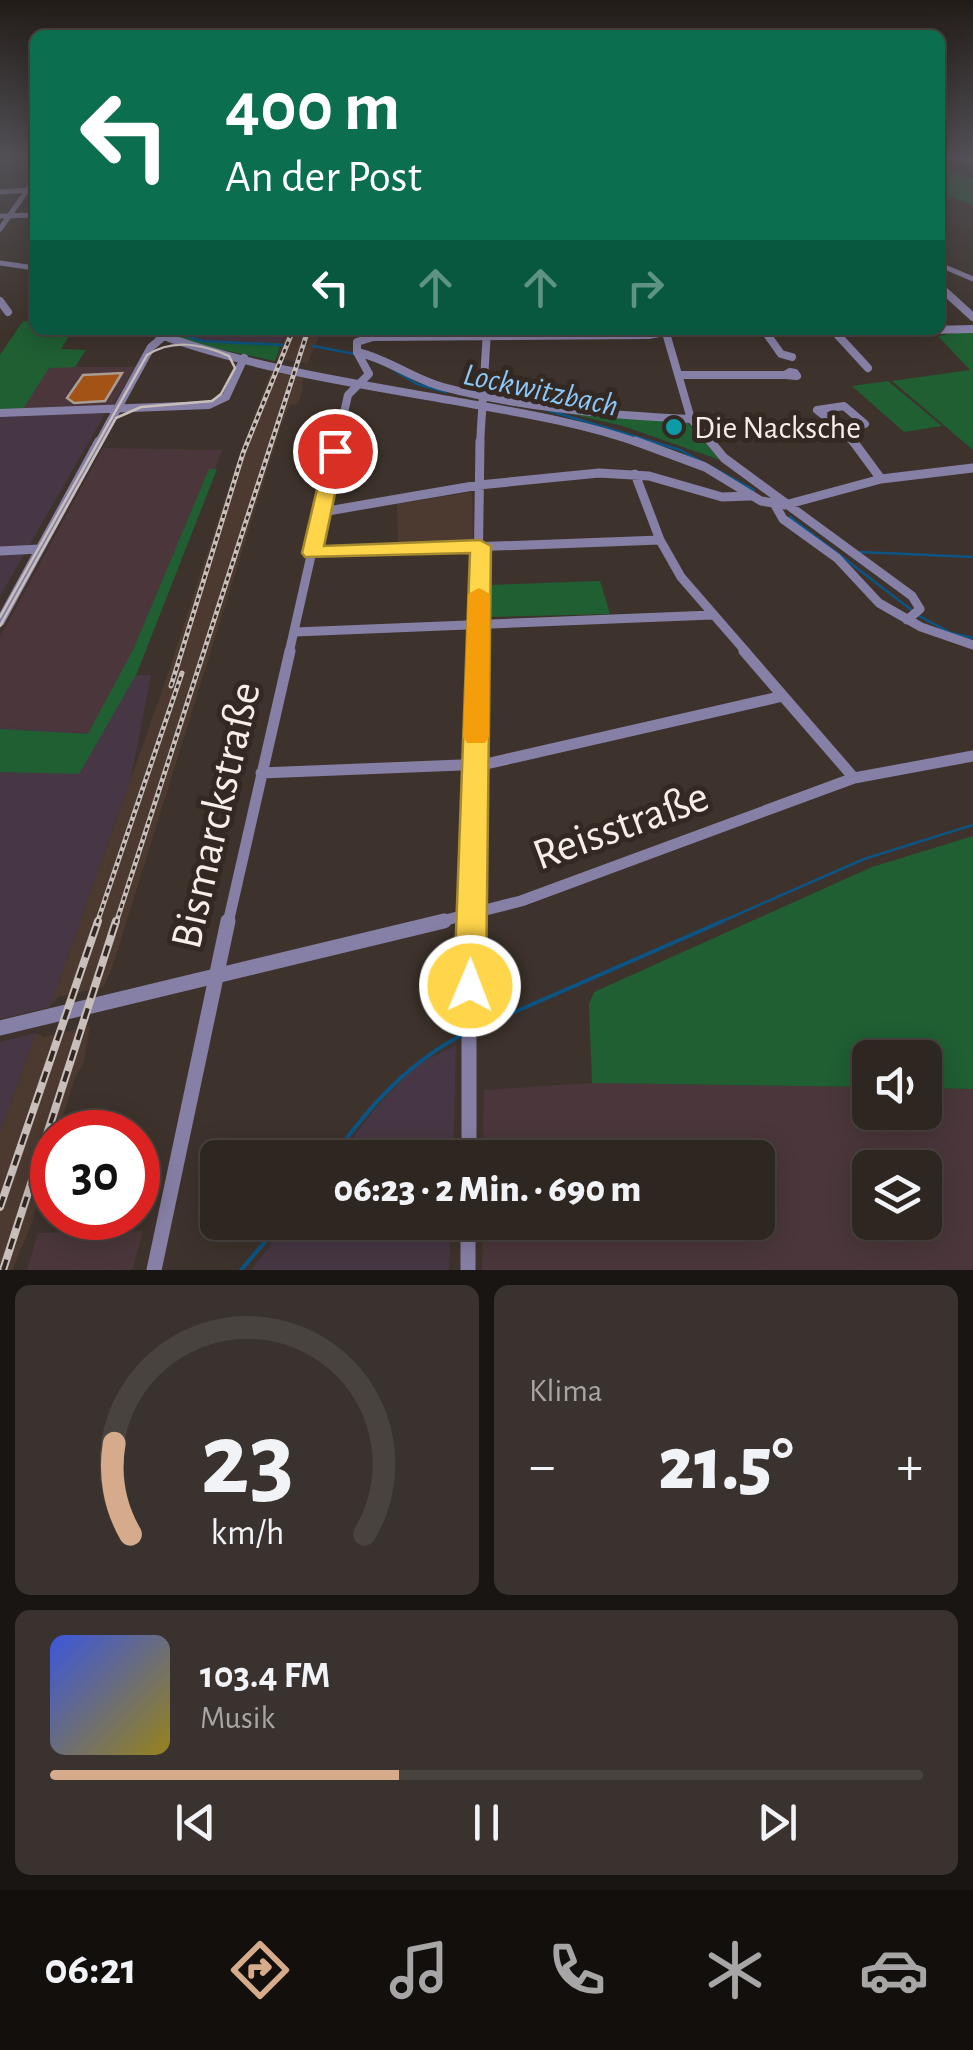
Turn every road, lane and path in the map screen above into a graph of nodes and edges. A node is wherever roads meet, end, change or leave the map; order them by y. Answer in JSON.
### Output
{"nodes":[{"id":1,"x":30,"y":215,"type":"edge"},
{"id":2,"x":4,"y":216,"type":"edge"},
{"id":3,"x":0,"y":229,"type":"edge"},
{"id":4,"x":0,"y":263,"type":"edge"},
{"id":5,"x":30,"y":267,"type":"edge"},
{"id":6,"x":945,"y":270,"type":"edge"},
{"id":7,"x":973,"y":279,"type":"edge"},
{"id":8,"x":945,"y":292,"type":"edge"},
{"id":9,"x":0,"y":301,"type":"edge"},
{"id":10,"x":8,"y":312,"type":"dead end"},
{"id":11,"x":973,"y":317,"type":"edge"},
{"id":12,"x":973,"y":329,"type":"edge"},
{"id":13,"x":945,"y":330,"type":"edge"},
{"id":14,"x":158,"y":335,"type":"edge"},
{"id":15,"x":439,"y":335,"type":"edge"},
{"id":16,"x":486,"y":335,"type":"edge"},
{"id":17,"x":667,"y":335,"type":"edge"},
{"id":18,"x":768,"y":335,"type":"edge"},
{"id":19,"x":838,"y":335,"type":"edge"},
{"id":20,"x":165,"y":338,"type":"junction"},
{"id":21,"x":184,"y":344,"type":"junction"},
{"id":22,"x":149,"y":355,"type":"junction"},
{"id":23,"x":359,"y":355,"type":"junction"},
{"id":24,"x":244,"y":358,"type":"junction"},
{"id":25,"x":868,"y":368,"type":"dead end"},
{"id":26,"x":679,"y":375,"type":"junction"},
{"id":27,"x":359,"y":383,"type":"junction"},
{"id":28,"x":482,"y":398,"type":"junction"},
{"id":29,"x":119,"y":408,"type":"junction"},
{"id":30,"x":0,"y":413,"type":"edge"},
{"id":31,"x":691,"y":419,"type":"junction"},
{"id":32,"x":840,"y":431,"type":"junction"},
{"id":33,"x":973,"y":468,"type":"edge"},
{"id":34,"x":635,"y":474,"type":"junction"},
{"id":35,"x":881,"y":480,"type":"junction"},
{"id":36,"x":482,"y":486,"type":"junction"},
{"id":37,"x":749,"y":496,"type":"junction"},
{"id":38,"x":780,"y":505,"type":"junction"},
{"id":39,"x":322,"y":512,"type":"junction"},
{"id":40,"x":660,"y":540,"type":"junction"},
{"id":41,"x":480,"y":546,"type":"junction"},
{"id":42,"x":40,"y":549,"type":"junction"},
{"id":43,"x":0,"y":551,"type":"edge"},
{"id":44,"x":312,"y":553,"type":"junction"},
{"id":45,"x":712,"y":614,"type":"junction"},
{"id":46,"x":913,"y":616,"type":"junction"},
{"id":47,"x":0,"y":622,"type":"edge"},
{"id":48,"x":478,"y":625,"type":"junction"},
{"id":49,"x":294,"y":632,"type":"junction"},
{"id":50,"x":973,"y":646,"type":"edge"},
{"id":51,"x":784,"y":696,"type":"junction"},
{"id":52,"x":973,"y":756,"type":"edge"},
{"id":53,"x":474,"y":765,"type":"junction"},
{"id":54,"x":261,"y":773,"type":"junction"},
{"id":55,"x":854,"y":778,"type":"junction"},
{"id":56,"x":472,"y":914,"type":"junction"},
{"id":57,"x":215,"y":979,"type":"junction"},
{"id":58,"x":0,"y":1028,"type":"edge"},
{"id":59,"x":468,"y":1140,"type":"edge"},
{"id":60,"x":468,"y":1240,"type":"edge"},
{"id":61,"x":154,"y":1270,"type":"edge"},
{"id":62,"x":468,"y":1270,"type":"edge"}],
"edges":[{"from":1,"to":2,"type":"street"},
{"from":2,"to":3,"type":"street"},
{"from":4,"to":5,"type":"street"},
{"from":6,"to":7,"type":"street"},
{"from":8,"to":11,"type":"street"},
{"from":9,"to":10,"type":"street"},
{"from":12,"to":13,"type":"street"},
{"from":14,"to":20,"type":"street"},
{"from":15,"to":23,"type":"street"},
{"from":16,"to":28,"type":"street"},
{"from":17,"to":26,"type":"street"},
{"from":18,"to":26,"type":"street"},
{"from":19,"to":25,"type":"street"},
{"from":20,"to":21,"type":"street"},
{"from":20,"to":22,"type":"street"},
{"from":21,"to":22,"type":"street"},
{"from":21,"to":24,"type":"street"},
{"from":22,"to":29,"type":"street"},
{"from":23,"to":27,"type":"street","name":"Bismarckstraße"},
{"from":23,"to":28,"type":"street"},
{"from":24,"to":27,"type":"street"},
{"from":24,"to":29,"type":"street"},
{"from":26,"to":31,"type":"street"},
{"from":27,"to":28,"type":"street"},
{"from":27,"to":39,"type":"street","name":"Bismarckstraße"},
{"from":28,"to":31,"type":"street"},
{"from":28,"to":36,"type":"street"},
{"from":28,"to":37,"type":"street"},
{"from":29,"to":30,"type":"street"},
{"from":29,"to":42,"type":"street"},
{"from":31,"to":38,"type":"street"},
{"from":32,"to":32,"type":"street"},
{"from":32,"to":35,"type":"street"},
{"from":33,"to":35,"type":"street"},
{"from":34,"to":36,"type":"street"},
{"from":34,"to":37,"type":"street"},
{"from":34,"to":40,"type":"street"},
{"from":35,"to":38,"type":"street"},
{"from":36,"to":39,"type":"street"},
{"from":36,"to":41,"type":"street"},
{"from":37,"to":38,"type":"street"},
{"from":38,"to":46,"type":"street"},
{"from":38,"to":46,"type":"street"},
{"from":39,"to":44,"type":"street","name":"Bismarckstraße"},
{"from":40,"to":41,"type":"street"},
{"from":40,"to":45,"type":"street"},
{"from":41,"to":44,"type":"street"},
{"from":41,"to":48,"type":"street"},
{"from":42,"to":43,"type":"street"},
{"from":42,"to":47,"type":"street"},
{"from":44,"to":49,"type":"street","name":"Bismarckstraße"},
{"from":45,"to":48,"type":"street"},
{"from":45,"to":51,"type":"street"},
{"from":46,"to":50,"type":"street"},
{"from":48,"to":49,"type":"street"},
{"from":48,"to":53,"type":"street"},
{"from":49,"to":54,"type":"street","name":"Bismarckstraße"},
{"from":51,"to":53,"type":"street"},
{"from":51,"to":55,"type":"street"},
{"from":52,"to":55,"type":"street","name":"Reisstraße"},
{"from":53,"to":54,"type":"street"},
{"from":53,"to":56,"type":"street"},
{"from":54,"to":57,"type":"street","name":"Bismarckstraße"},
{"from":55,"to":56,"type":"street","name":"Reisstraße"},
{"from":56,"to":57,"type":"street","name":"Reisstraße"},
{"from":56,"to":59,"type":"street"},
{"from":57,"to":58,"type":"street","name":"Reisstraße"},
{"from":57,"to":61,"type":"street","name":"Bismarckstraße"},
{"from":60,"to":62,"type":"street"}]}
